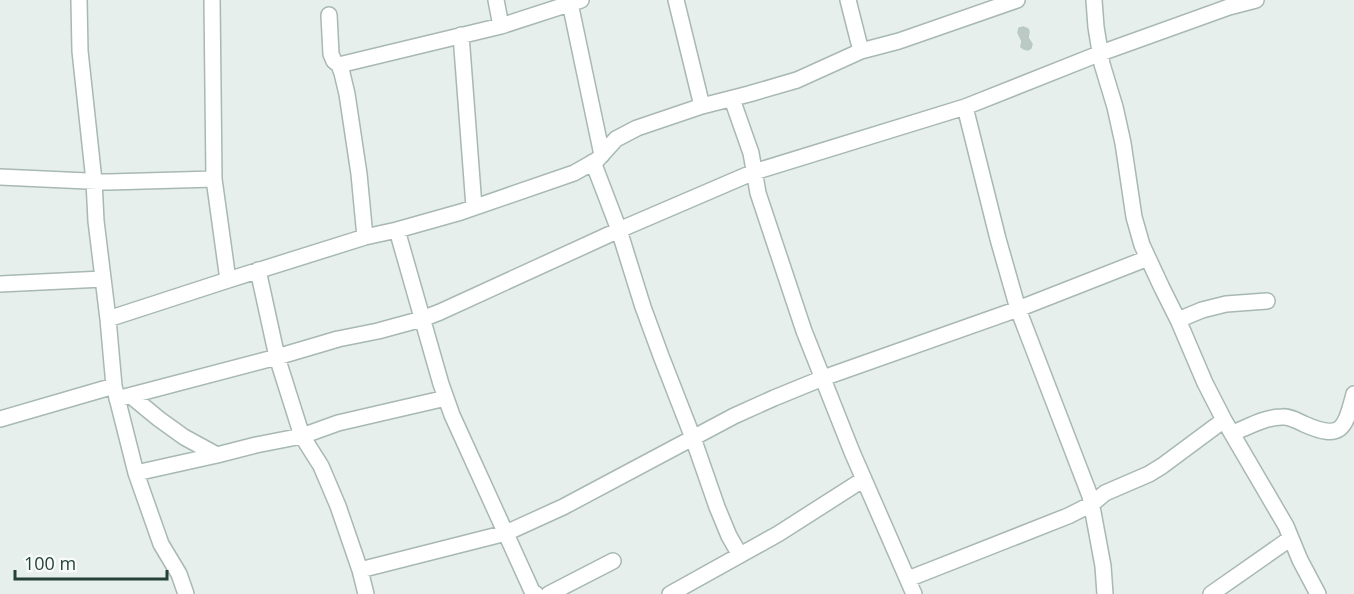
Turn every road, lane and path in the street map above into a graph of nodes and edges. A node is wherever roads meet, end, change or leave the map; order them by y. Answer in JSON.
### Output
{"nodes":[{"id":1,"x":79,"y":0,"type":"edge"},
{"id":2,"x":212,"y":0,"type":"edge"},
{"id":3,"x":496,"y":0,"type":"edge"},
{"id":4,"x":675,"y":0,"type":"edge"},
{"id":5,"x":848,"y":0,"type":"edge"},
{"id":6,"x":1017,"y":0,"type":"edge"},
{"id":7,"x":1094,"y":0,"type":"edge"},
{"id":8,"x":1256,"y":0,"type":"edge"},
{"id":9,"x":575,"y":2,"type":"edge"},
{"id":10,"x":329,"y":15,"type":"dead end"},
{"id":11,"x":501,"y":26,"type":"junction"},
{"id":12,"x":461,"y":35,"type":"junction"},
{"id":13,"x":861,"y":51,"type":"junction"},
{"id":14,"x":1101,"y":53,"type":"junction"},
{"id":15,"x":339,"y":65,"type":"junction"},
{"id":16,"x":732,"y":99,"type":"junction"},
{"id":17,"x":702,"y":106,"type":"junction"},
{"id":18,"x":965,"y":107,"type":"junction"},
{"id":19,"x":598,"y":159,"type":"junction"},
{"id":20,"x":754,"y":172,"type":"junction"},
{"id":21,"x":0,"y":177,"type":"edge"},
{"id":22,"x":214,"y":178,"type":"junction"},
{"id":23,"x":94,"y":181,"type":"junction"},
{"id":24,"x":474,"y":207,"type":"junction"},
{"id":25,"x":397,"y":230,"type":"junction"},
{"id":26,"x":619,"y":230,"type":"junction"},
{"id":27,"x":365,"y":237,"type":"junction"},
{"id":28,"x":1148,"y":258,"type":"junction"},
{"id":29,"x":258,"y":270,"type":"junction"},
{"id":30,"x":103,"y":279,"type":"junction"},
{"id":31,"x":228,"y":280,"type":"junction"},
{"id":32,"x":0,"y":284,"type":"edge"},
{"id":33,"x":1268,"y":301,"type":"dead end"},
{"id":34,"x":1018,"y":309,"type":"junction"},
{"id":35,"x":108,"y":319,"type":"junction"},
{"id":36,"x":422,"y":319,"type":"junction"},
{"id":37,"x":1178,"y":320,"type":"junction"},
{"id":38,"x":277,"y":357,"type":"junction"},
{"id":39,"x":823,"y":378,"type":"junction"},
{"id":40,"x":121,"y":394,"type":"junction"},
{"id":41,"x":1354,"y":394,"type":"edge"},
{"id":42,"x":446,"y":398,"type":"junction"},
{"id":43,"x":0,"y":419,"type":"edge"},
{"id":44,"x":1224,"y":420,"type":"junction"},
{"id":45,"x":1233,"y":433,"type":"junction"},
{"id":46,"x":302,"y":436,"type":"junction"},
{"id":47,"x":693,"y":438,"type":"junction"},
{"id":48,"x":217,"y":455,"type":"junction"},
{"id":49,"x":136,"y":474,"type":"junction"},
{"id":50,"x":864,"y":479,"type":"junction"},
{"id":51,"x":1092,"y":504,"type":"junction"},
{"id":52,"x":506,"y":533,"type":"junction"},
{"id":53,"x":1291,"y":538,"type":"junction"},
{"id":54,"x":740,"y":555,"type":"junction"},
{"id":55,"x":613,"y":561,"type":"dead end"},
{"id":56,"x":360,"y":570,"type":"junction"},
{"id":57,"x":908,"y":579,"type":"junction"},
{"id":58,"x":186,"y":594,"type":"edge"},
{"id":59,"x":366,"y":594,"type":"edge"},
{"id":60,"x":536,"y":594,"type":"edge"},
{"id":61,"x":549,"y":594,"type":"edge"},
{"id":62,"x":670,"y":594,"type":"edge"},
{"id":63,"x":914,"y":594,"type":"edge"},
{"id":64,"x":1105,"y":594,"type":"edge"},
{"id":65,"x":1211,"y":594,"type":"edge"},
{"id":66,"x":1318,"y":594,"type":"edge"}],
"edges":[{"from":1,"to":23,"type":"street"},
{"from":2,"to":22,"type":"street"},
{"from":3,"to":11,"type":"street"},
{"from":4,"to":17,"type":"street"},
{"from":5,"to":13,"type":"street"},
{"from":6,"to":13,"type":"street"},
{"from":7,"to":14,"type":"street"},
{"from":8,"to":14,"type":"street"},
{"from":9,"to":11,"type":"street"},
{"from":9,"to":19,"type":"street"},
{"from":10,"to":15,"type":"street"},
{"from":11,"to":12,"type":"street"},
{"from":12,"to":15,"type":"street"},
{"from":12,"to":24,"type":"street"},
{"from":13,"to":16,"type":"street"},
{"from":14,"to":18,"type":"street"},
{"from":14,"to":28,"type":"street"},
{"from":15,"to":27,"type":"street"},
{"from":16,"to":17,"type":"street"},
{"from":16,"to":20,"type":"street"},
{"from":17,"to":19,"type":"street"},
{"from":18,"to":20,"type":"street"},
{"from":18,"to":34,"type":"street"},
{"from":19,"to":24,"type":"street"},
{"from":19,"to":26,"type":"street"},
{"from":20,"to":26,"type":"street"},
{"from":20,"to":39,"type":"street"},
{"from":21,"to":23,"type":"street"},
{"from":22,"to":23,"type":"street"},
{"from":22,"to":31,"type":"street"},
{"from":23,"to":30,"type":"street"},
{"from":24,"to":25,"type":"street"},
{"from":25,"to":27,"type":"street"},
{"from":25,"to":36,"type":"street"},
{"from":26,"to":36,"type":"street"},
{"from":26,"to":47,"type":"street"},
{"from":27,"to":29,"type":"street"},
{"from":28,"to":34,"type":"street"},
{"from":28,"to":37,"type":"street"},
{"from":29,"to":31,"type":"street"},
{"from":29,"to":38,"type":"street"},
{"from":30,"to":32,"type":"street"},
{"from":30,"to":35,"type":"street"},
{"from":31,"to":35,"type":"street"},
{"from":33,"to":37,"type":"street"},
{"from":34,"to":39,"type":"street"},
{"from":34,"to":51,"type":"street"},
{"from":35,"to":40,"type":"street"},
{"from":36,"to":38,"type":"street"},
{"from":36,"to":42,"type":"street"},
{"from":37,"to":44,"type":"street"},
{"from":38,"to":40,"type":"street"},
{"from":38,"to":46,"type":"street"},
{"from":39,"to":47,"type":"street"},
{"from":39,"to":50,"type":"street"},
{"from":40,"to":43,"type":"street"},
{"from":40,"to":48,"type":"street"},
{"from":40,"to":49,"type":"street"},
{"from":41,"to":45,"type":"street"},
{"from":42,"to":46,"type":"street"},
{"from":42,"to":52,"type":"street"},
{"from":44,"to":45,"type":"street"},
{"from":44,"to":51,"type":"street"},
{"from":45,"to":53,"type":"street"},
{"from":46,"to":48,"type":"street"},
{"from":46,"to":56,"type":"street"},
{"from":47,"to":52,"type":"street"},
{"from":47,"to":54,"type":"street"},
{"from":48,"to":49,"type":"street"},
{"from":49,"to":58,"type":"street"},
{"from":50,"to":54,"type":"street"},
{"from":50,"to":57,"type":"street"},
{"from":51,"to":57,"type":"street"},
{"from":51,"to":64,"type":"street"},
{"from":52,"to":56,"type":"street"},
{"from":52,"to":60,"type":"street"},
{"from":53,"to":65,"type":"street"},
{"from":53,"to":66,"type":"street"},
{"from":54,"to":62,"type":"street"},
{"from":55,"to":61,"type":"street"},
{"from":56,"to":59,"type":"street"},
{"from":57,"to":63,"type":"street"}]}
